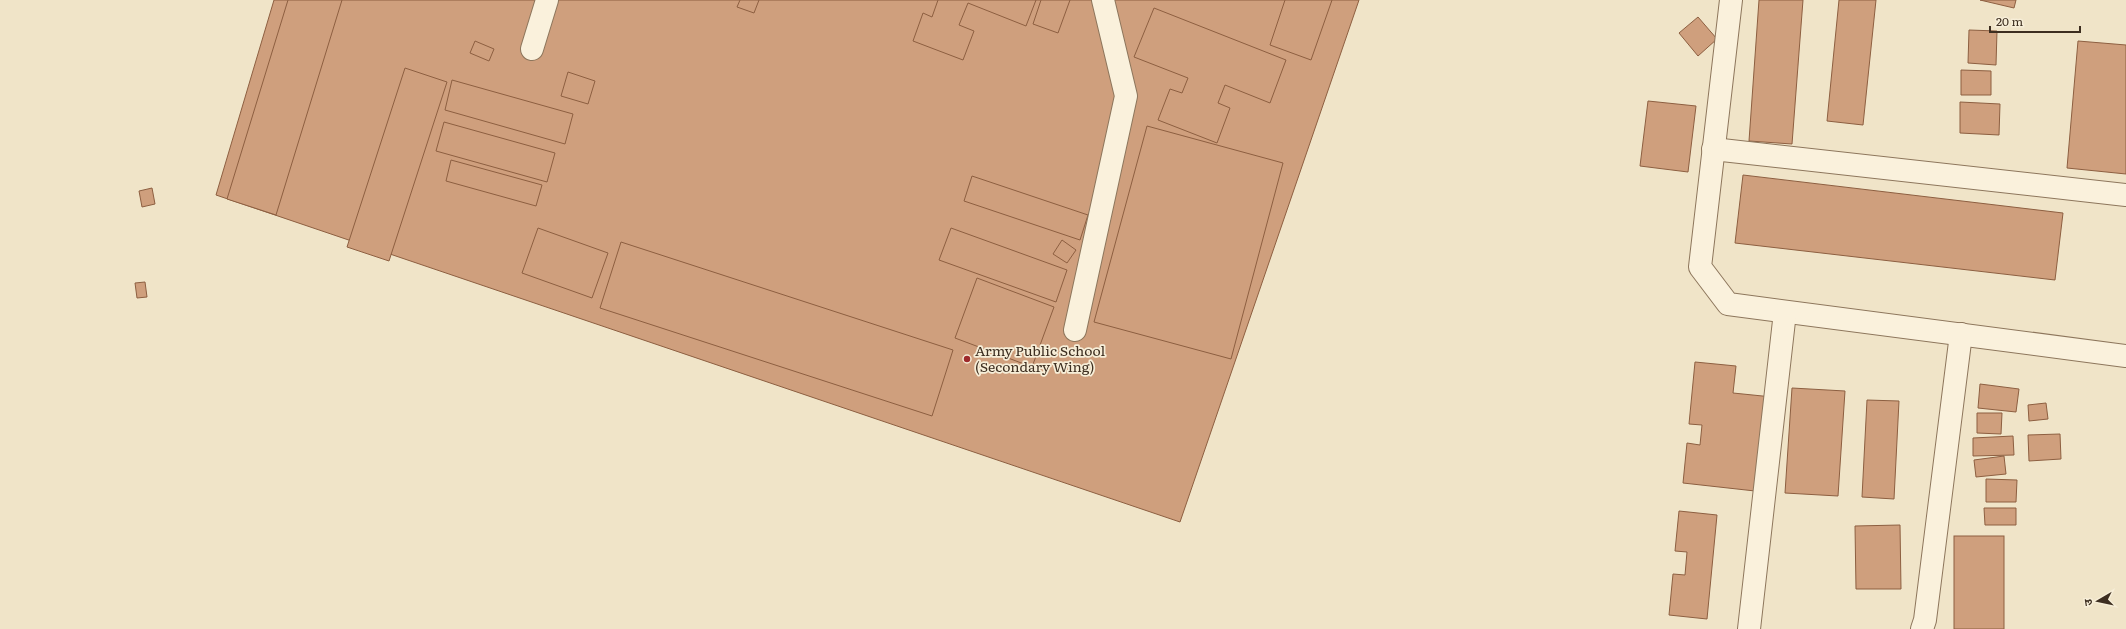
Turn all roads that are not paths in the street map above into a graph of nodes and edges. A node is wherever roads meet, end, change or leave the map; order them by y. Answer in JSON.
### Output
{"nodes":[{"id":1,"x":547,"y":0,"type":"edge"},
{"id":2,"x":1103,"y":0,"type":"edge"},
{"id":3,"x":1731,"y":0,"type":"edge"},
{"id":4,"x":532,"y":49,"type":"dead end"},
{"id":5,"x":1713,"y":149,"type":"junction"},
{"id":6,"x":2126,"y":195,"type":"edge"},
{"id":7,"x":1785,"y":312,"type":"junction"},
{"id":8,"x":1075,"y":330,"type":"dead end"},
{"id":9,"x":1961,"y":334,"type":"junction"},
{"id":10,"x":2126,"y":356,"type":"edge"},
{"id":11,"x":1749,"y":629,"type":"edge"},
{"id":12,"x":1922,"y":629,"type":"edge"}],
"edges":[{"from":1,"to":4,"type":"street"},
{"from":2,"to":8,"type":"street"},
{"from":3,"to":5,"type":"street"},
{"from":5,"to":6,"type":"street"},
{"from":5,"to":7,"type":"street"},
{"from":7,"to":9,"type":"street"},
{"from":7,"to":11,"type":"street"},
{"from":9,"to":10,"type":"street"},
{"from":9,"to":12,"type":"street"}]}
